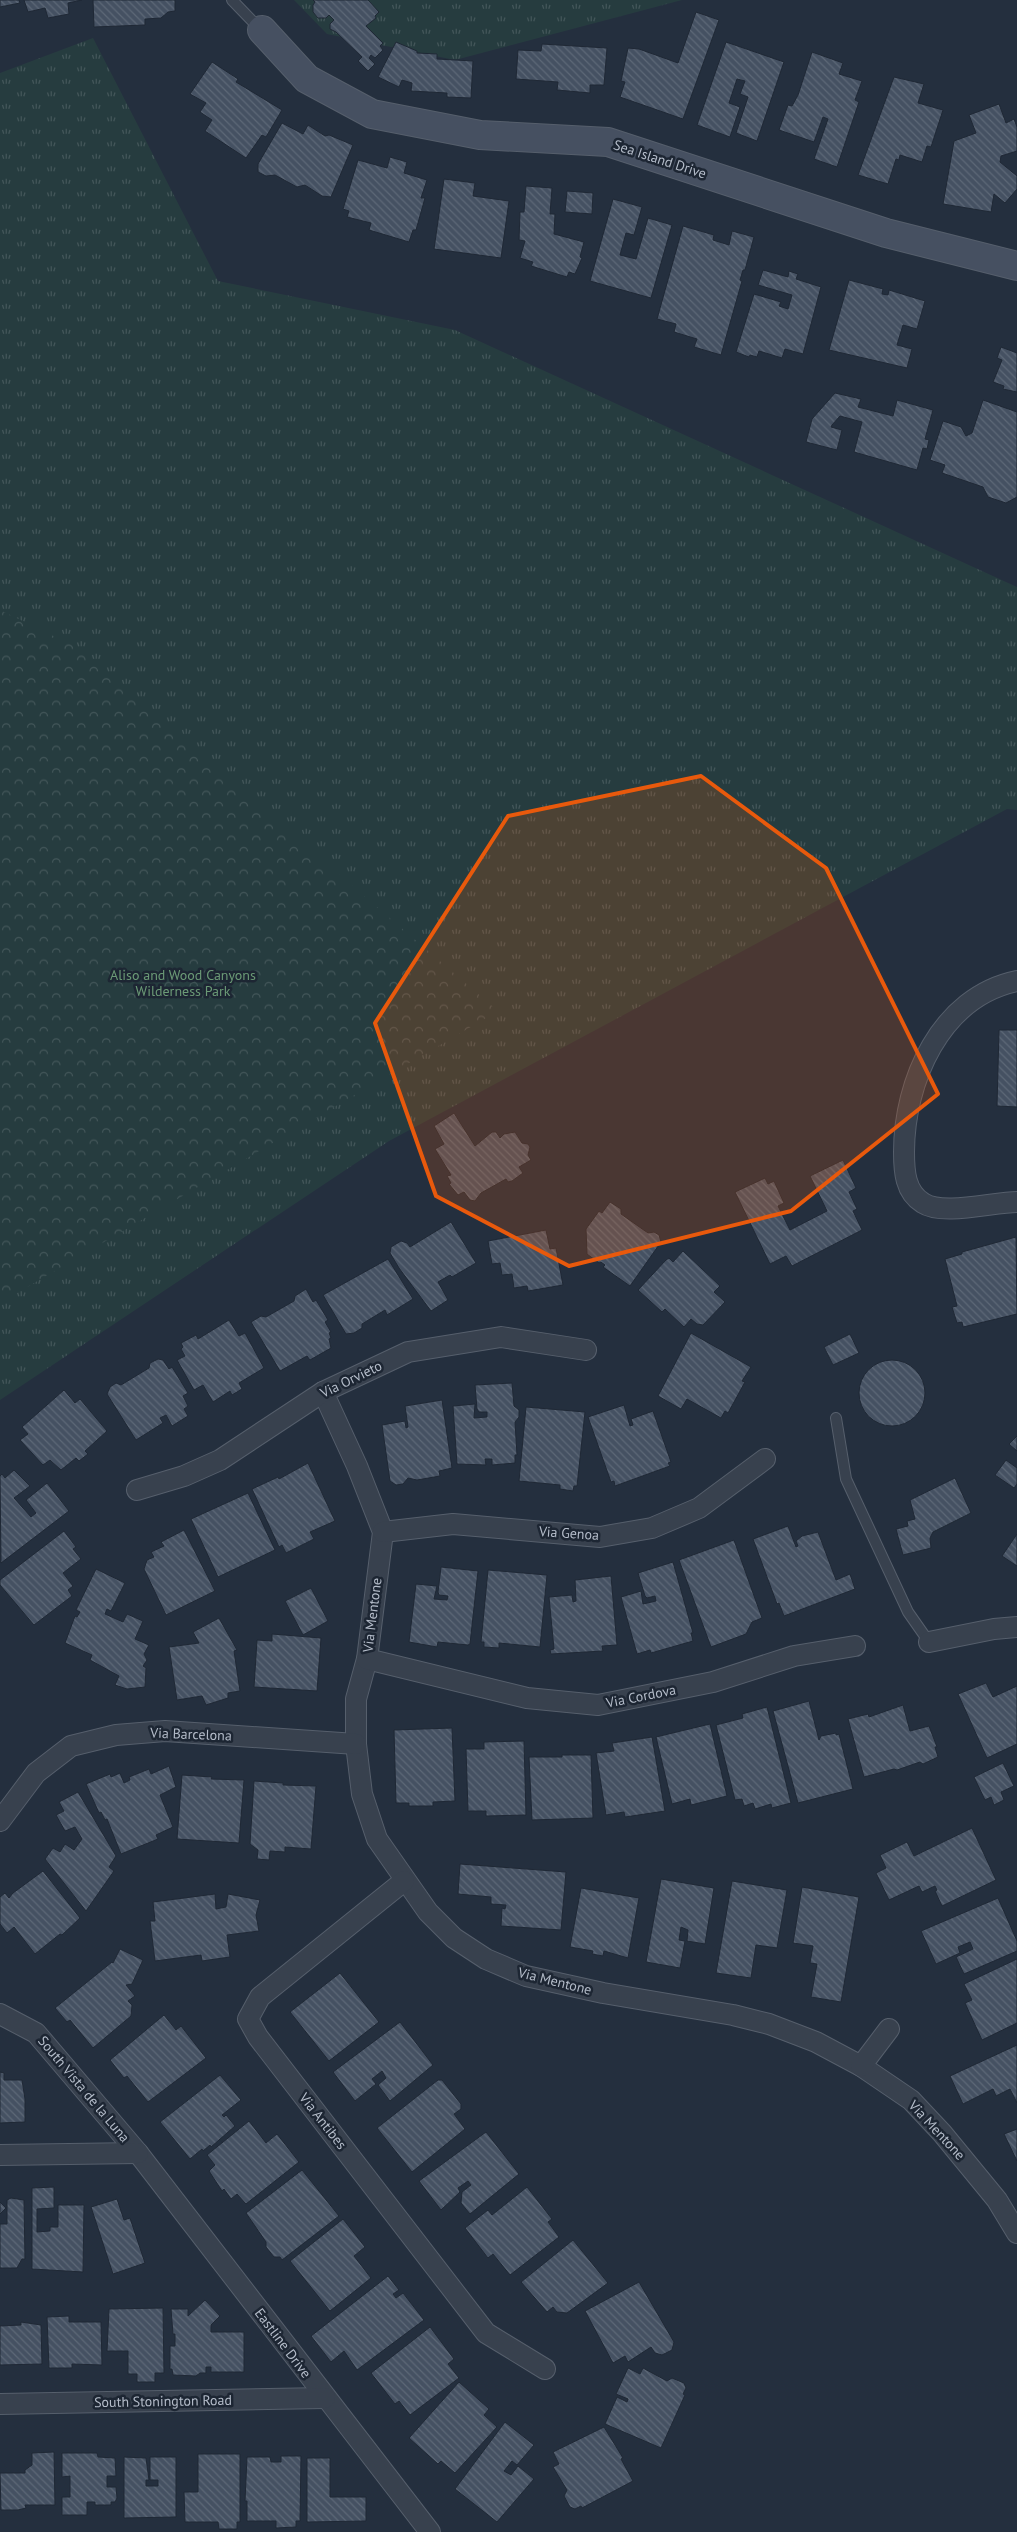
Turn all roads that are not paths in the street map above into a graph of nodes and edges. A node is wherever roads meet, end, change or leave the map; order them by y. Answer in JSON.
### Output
{"nodes":[{"id":1,"x":232,"y":0,"type":"edge"},
{"id":2,"x":262,"y":30,"type":"joint"},
{"id":3,"x":1017,"y":266,"type":"edge"},
{"id":4,"x":1017,"y":981,"type":"edge"},
{"id":5,"x":1017,"y":1202,"type":"edge"},
{"id":6,"x":586,"y":1350,"type":"dead end"},
{"id":7,"x":323,"y":1392,"type":"junction"},
{"id":8,"x":836,"y":1418,"type":"dead end"},
{"id":9,"x":765,"y":1459,"type":"dead end"},
{"id":10,"x":137,"y":1490,"type":"dead end"},
{"id":11,"x":383,"y":1532,"type":"junction"},
{"id":12,"x":1017,"y":1627,"type":"edge"},
{"id":13,"x":929,"y":1642,"type":"joint"},
{"id":14,"x":854,"y":1646,"type":"dead end"},
{"id":15,"x":367,"y":1659,"type":"junction"},
{"id":16,"x":356,"y":1744,"type":"junction"},
{"id":17,"x":0,"y":1821,"type":"edge"},
{"id":18,"x":404,"y":1882,"type":"junction"},
{"id":19,"x":0,"y":2014,"type":"edge"},
{"id":20,"x":889,"y":2029,"type":"dead end"},
{"id":21,"x":862,"y":2066,"type":"junction"},
{"id":22,"x":138,"y":2153,"type":"junction"},
{"id":23,"x":0,"y":2155,"type":"edge"},
{"id":24,"x":1017,"y":2233,"type":"edge"},
{"id":25,"x":545,"y":2369,"type":"dead end"},
{"id":26,"x":325,"y":2398,"type":"junction"},
{"id":27,"x":0,"y":2404,"type":"edge"},
{"id":28,"x":430,"y":2532,"type":"edge"}],
"edges":[{"from":1,"to":2,"type":"lane"},
{"from":2,"to":3,"type":"street","name":"Sea Island Drive"},
{"from":4,"to":5,"type":"street"},
{"from":6,"to":7,"type":"street","name":"Via Orvieto"},
{"from":7,"to":10,"type":"street","name":"Via Orvieto"},
{"from":7,"to":11,"type":"street","name":"Via Mentone"},
{"from":8,"to":13,"type":"lane"},
{"from":9,"to":11,"type":"street","name":"Via Genoa"},
{"from":11,"to":15,"type":"street","name":"Via Mentone"},
{"from":12,"to":13,"type":"street"},
{"from":14,"to":15,"type":"street","name":"Via Cordova"},
{"from":15,"to":16,"type":"street","name":"Via Mentone"},
{"from":16,"to":17,"type":"street","name":"Via Barcelona"},
{"from":16,"to":18,"type":"street","name":"Via Mentone"},
{"from":18,"to":21,"type":"street","name":"Via Mentone"},
{"from":18,"to":25,"type":"street","name":"Via Antibes"},
{"from":19,"to":22,"type":"street","name":"South Vista de la Luna"},
{"from":20,"to":21,"type":"street"},
{"from":21,"to":24,"type":"street","name":"Via Mentone"},
{"from":22,"to":23,"type":"street"},
{"from":22,"to":26,"type":"street","name":"Eastline Drive"},
{"from":26,"to":27,"type":"street","name":"South Stonington Road"},
{"from":26,"to":28,"type":"street","name":"Eastline Drive"}]}
